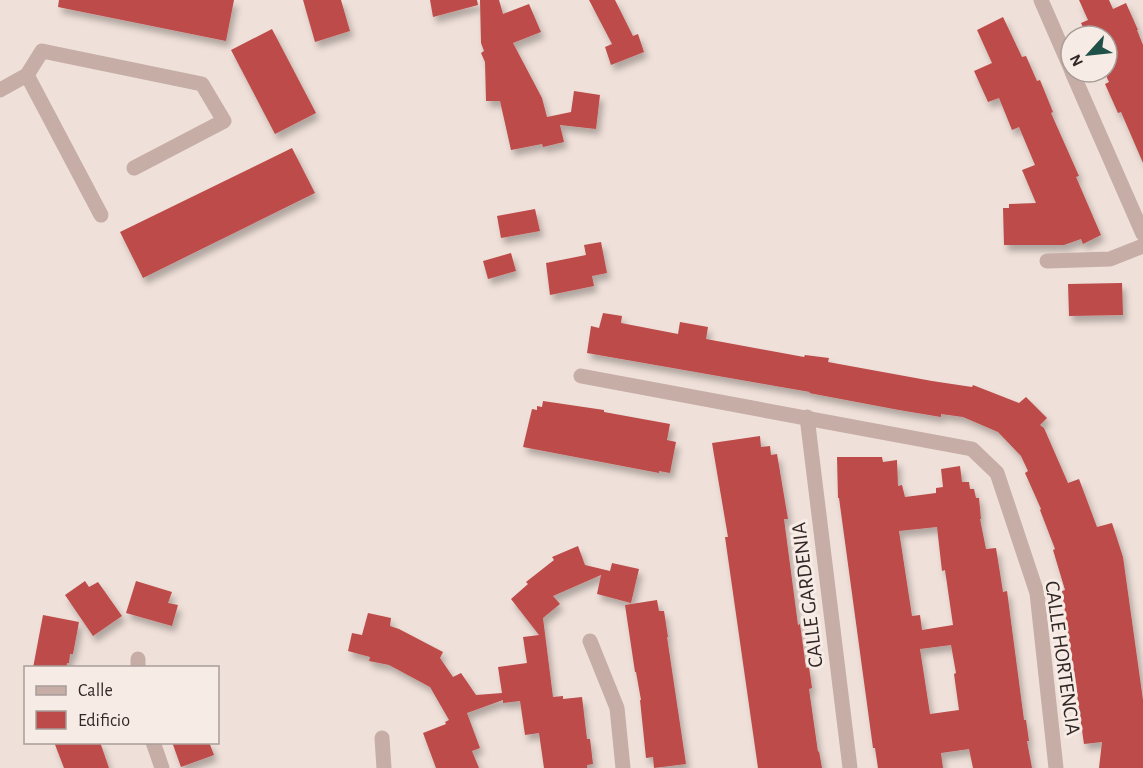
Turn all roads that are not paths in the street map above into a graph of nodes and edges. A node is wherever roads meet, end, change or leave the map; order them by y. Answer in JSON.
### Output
{"nodes":[{"id":1,"x":1041,"y":0,"type":"edge"},
{"id":2,"x":1059,"y":41,"type":"edge"},
{"id":3,"x":27,"y":75,"type":"junction"},
{"id":4,"x":1078,"y":84,"type":"edge"},
{"id":5,"x":0,"y":90,"type":"edge"},
{"id":6,"x":134,"y":168,"type":"dead end"},
{"id":7,"x":101,"y":215,"type":"dead end"},
{"id":8,"x":1143,"y":234,"type":"edge"},
{"id":9,"x":1143,"y":246,"type":"edge"},
{"id":10,"x":1047,"y":261,"type":"dead end"},
{"id":11,"x":581,"y":376,"type":"dead end"},
{"id":12,"x":807,"y":417,"type":"junction"},
{"id":13,"x":590,"y":641,"type":"dead end"},
{"id":14,"x":382,"y":738,"type":"dead end"},
{"id":15,"x":154,"y":744,"type":"edge"},
{"id":16,"x":162,"y":768,"type":"edge"},
{"id":17,"x":384,"y":768,"type":"edge"},
{"id":18,"x":623,"y":768,"type":"edge"},
{"id":19,"x":850,"y":768,"type":"edge"},
{"id":20,"x":1056,"y":768,"type":"edge"}],
"edges":[{"from":1,"to":2,"type":"street"},
{"from":3,"to":5,"type":"street"},
{"from":3,"to":6,"type":"street"},
{"from":3,"to":7,"type":"street"},
{"from":4,"to":8,"type":"street"},
{"from":9,"to":10,"type":"street"},
{"from":11,"to":12,"type":"street","name":"CALLE HORTENCIA"},
{"from":12,"to":19,"type":"street","name":"CALLE GARDENIA"},
{"from":12,"to":20,"type":"street","name":"CALLE HORTENCIA"},
{"from":13,"to":18,"type":"street"},
{"from":14,"to":17,"type":"street"},
{"from":15,"to":16,"type":"street"}]}
